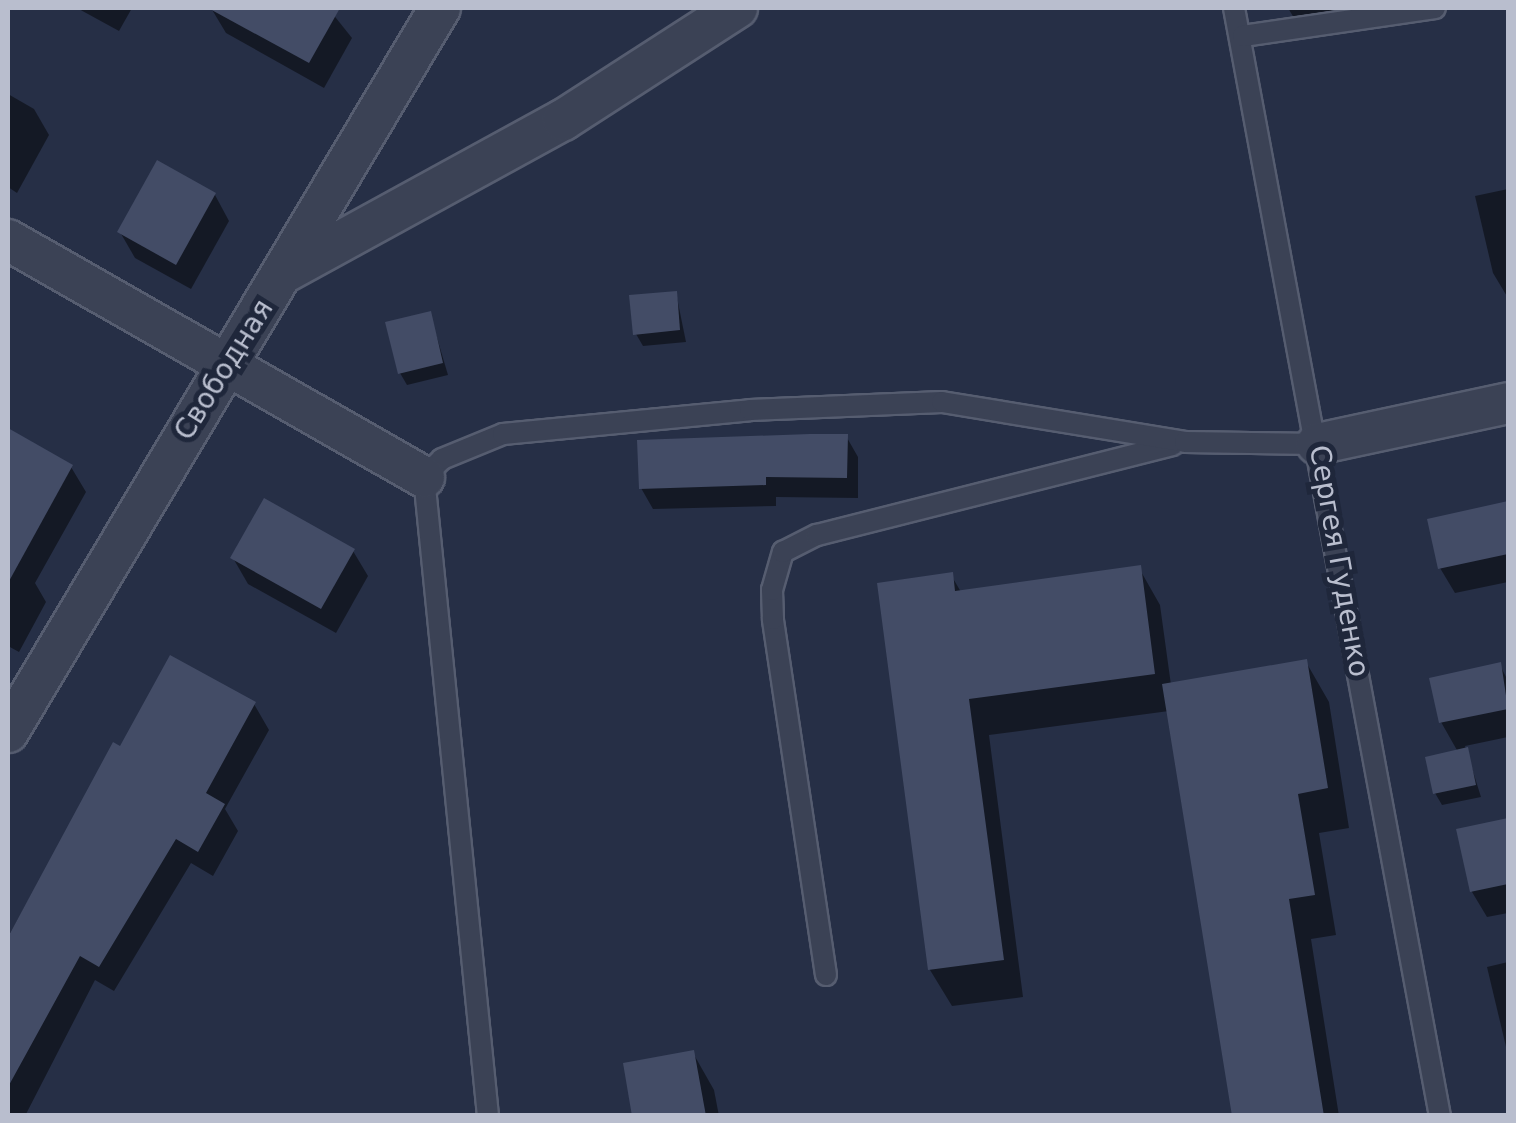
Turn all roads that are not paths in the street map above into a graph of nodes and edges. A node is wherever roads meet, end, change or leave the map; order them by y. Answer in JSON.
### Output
{"nodes":[{"id":1,"x":440,"y":8,"type":"edge"},
{"id":2,"x":736,"y":8,"type":"edge"},
{"id":3,"x":1234,"y":8,"type":"edge"},
{"id":4,"x":1435,"y":8,"type":"edge"},
{"id":5,"x":1243,"y":36,"type":"junction"},
{"id":6,"x":8,"y":240,"type":"edge"},
{"id":7,"x":284,"y":272,"type":"junction"},
{"id":8,"x":226,"y":364,"type":"junction"},
{"id":9,"x":1508,"y":403,"type":"edge"},
{"id":10,"x":1185,"y":442,"type":"junction"},
{"id":11,"x":1317,"y":444,"type":"junction"},
{"id":12,"x":424,"y":477,"type":"junction"},
{"id":13,"x":8,"y":732,"type":"edge"},
{"id":14,"x":826,"y":975,"type":"dead end"},
{"id":15,"x":488,"y":1116,"type":"edge"},
{"id":16,"x":1440,"y":1116,"type":"edge"}],
"edges":[{"from":1,"to":7,"type":"street","name":"Свободная"},
{"from":2,"to":7,"type":"street"},
{"from":3,"to":5,"type":"lane","name":"Сергея Гуденко"},
{"from":4,"to":5,"type":"lane"},
{"from":5,"to":11,"type":"lane","name":"Сергея Гуденко"},
{"from":6,"to":8,"type":"street"},
{"from":7,"to":8,"type":"street","name":"Свободная"},
{"from":8,"to":12,"type":"street"},
{"from":8,"to":13,"type":"street","name":"Свободная"},
{"from":9,"to":11,"type":"street"},
{"from":10,"to":11,"type":"lane"},
{"from":10,"to":12,"type":"lane"},
{"from":10,"to":14,"type":"lane"},
{"from":11,"to":16,"type":"lane","name":"Сергея Гуденко"},
{"from":12,"to":15,"type":"lane"}]}
